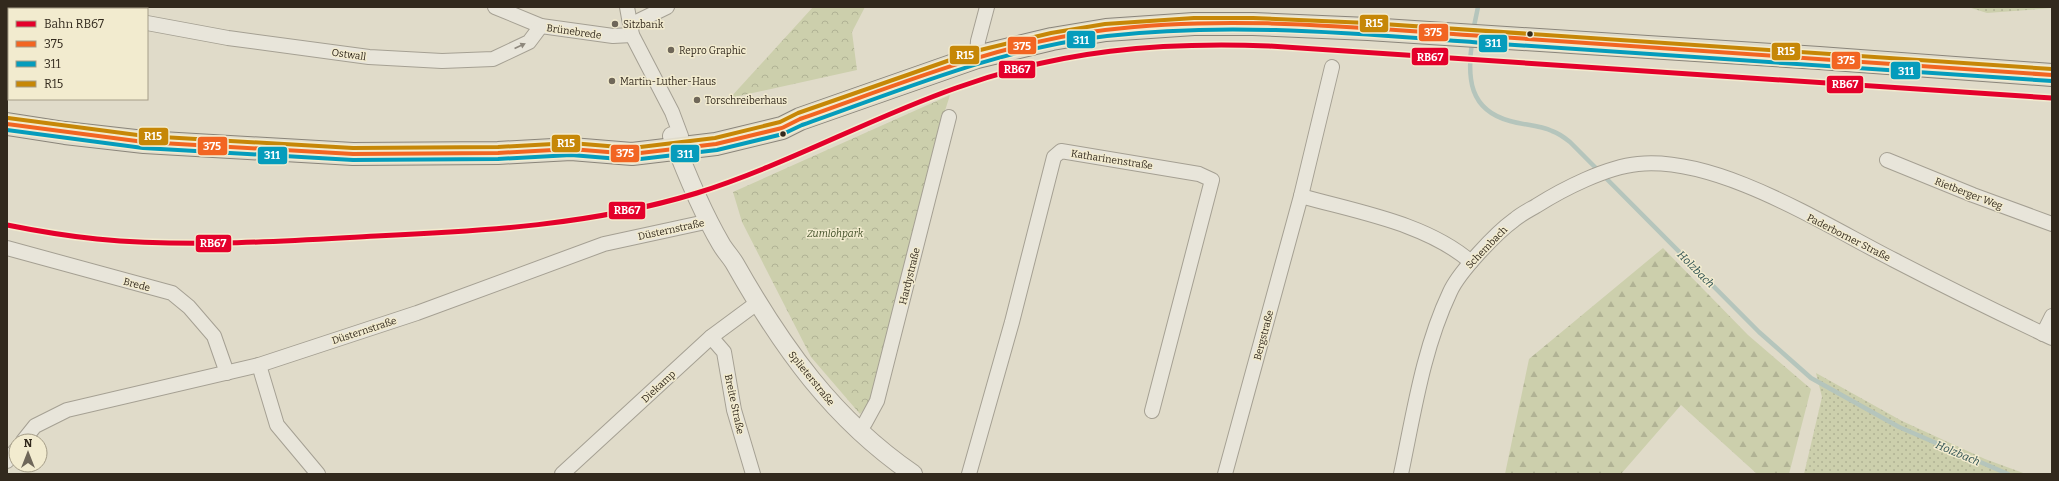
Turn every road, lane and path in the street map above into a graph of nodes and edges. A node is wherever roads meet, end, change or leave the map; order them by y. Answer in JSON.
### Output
{"nodes":[{"id":1,"x":495,"y":7,"type":"edge"},
{"id":2,"x":627,"y":7,"type":"edge"},
{"id":3,"x":667,"y":7,"type":"edge"},
{"id":4,"x":987,"y":7,"type":"edge"},
{"id":5,"x":148,"y":22,"type":"edge"},
{"id":6,"x":541,"y":26,"type":"junction"},
{"id":7,"x":631,"y":30,"type":"junction"},
{"id":8,"x":977,"y":57,"type":"junction"},
{"id":9,"x":1332,"y":67,"type":"dead end"},
{"id":10,"x":2052,"y":75,"type":"edge"},
{"id":11,"x":949,"y":117,"type":"dead end"},
{"id":12,"x":7,"y":124,"type":"edge"},
{"id":13,"x":679,"y":142,"type":"junction"},
{"id":14,"x":1887,"y":160,"type":"dead end"},
{"id":15,"x":1637,"y":164,"type":"joint"},
{"id":16,"x":1301,"y":196,"type":"junction"},
{"id":17,"x":710,"y":221,"type":"junction"},
{"id":18,"x":2052,"y":224,"type":"edge"},
{"id":19,"x":7,"y":248,"type":"edge"},
{"id":20,"x":734,"y":262,"type":"junction"},
{"id":21,"x":1470,"y":262,"type":"junction"},
{"id":22,"x":757,"y":303,"type":"junction"},
{"id":23,"x":2052,"y":316,"type":"edge"},
{"id":24,"x":2048,"y":336,"type":"edge"},
{"id":25,"x":712,"y":337,"type":"junction"},
{"id":26,"x":258,"y":365,"type":"junction"},
{"id":27,"x":226,"y":373,"type":"junction"},
{"id":28,"x":1152,"y":411,"type":"dead end"},
{"id":29,"x":858,"y":430,"type":"junction"},
{"id":30,"x":29,"y":433,"type":"edge"},
{"id":31,"x":318,"y":474,"type":"edge"},
{"id":32,"x":562,"y":474,"type":"edge"},
{"id":33,"x":753,"y":474,"type":"edge"},
{"id":34,"x":913,"y":474,"type":"edge"},
{"id":35,"x":969,"y":474,"type":"edge"},
{"id":36,"x":1225,"y":474,"type":"edge"},
{"id":37,"x":1400,"y":474,"type":"edge"}],
"edges":[{"from":1,"to":6,"type":"street","name":"Brünebrede"},
{"from":2,"to":7,"type":"street"},
{"from":3,"to":7,"type":"street"},
{"from":4,"to":8,"type":"street"},
{"from":5,"to":6,"type":"street","name":"Ostwall","one_way":true},
{"from":6,"to":7,"type":"street","name":"Brünebrede"},
{"from":7,"to":13,"type":"street"},
{"from":8,"to":10,"type":"main road"},
{"from":8,"to":13,"type":"main road"},
{"from":9,"to":16,"type":"street","name":"Bergstraße"},
{"from":11,"to":29,"type":"street","name":"Hardystraße"},
{"from":12,"to":13,"type":"main road"},
{"from":13,"to":17,"type":"street","name":"Splieterstraße"},
{"from":13,"to":20,"type":"street","name":"Splieterstraße"},
{"from":14,"to":18,"type":"street","name":"Rietberger Weg"},
{"from":15,"to":21,"type":"street","name":"Schembach"},
{"from":15,"to":24,"type":"street","name":"Paderborner Straße"},
{"from":16,"to":21,"type":"street"},
{"from":16,"to":36,"type":"street","name":"Bergstraße"},
{"from":17,"to":20,"type":"street","name":"Splieterstraße"},
{"from":17,"to":26,"type":"street","name":"Düsternstraße"},
{"from":19,"to":27,"type":"street","name":"Brede"},
{"from":20,"to":22,"type":"street","name":"Splieterstraße"},
{"from":21,"to":37,"type":"street","name":"Schembach"},
{"from":22,"to":25,"type":"street","name":"Diekamp"},
{"from":22,"to":29,"type":"street","name":"Splieterstraße"},
{"from":23,"to":24,"type":"street"},
{"from":25,"to":32,"type":"street","name":"Diekamp"},
{"from":25,"to":33,"type":"street","name":"Breite Straße"},
{"from":26,"to":27,"type":"street","name":"Düsternstraße"},
{"from":26,"to":31,"type":"street"},
{"from":27,"to":30,"type":"street","name":"Düsternstraße"},
{"from":28,"to":35,"type":"street","name":"Katharinenstraße"},
{"from":29,"to":34,"type":"street","name":"Splieterstraße"}]}
